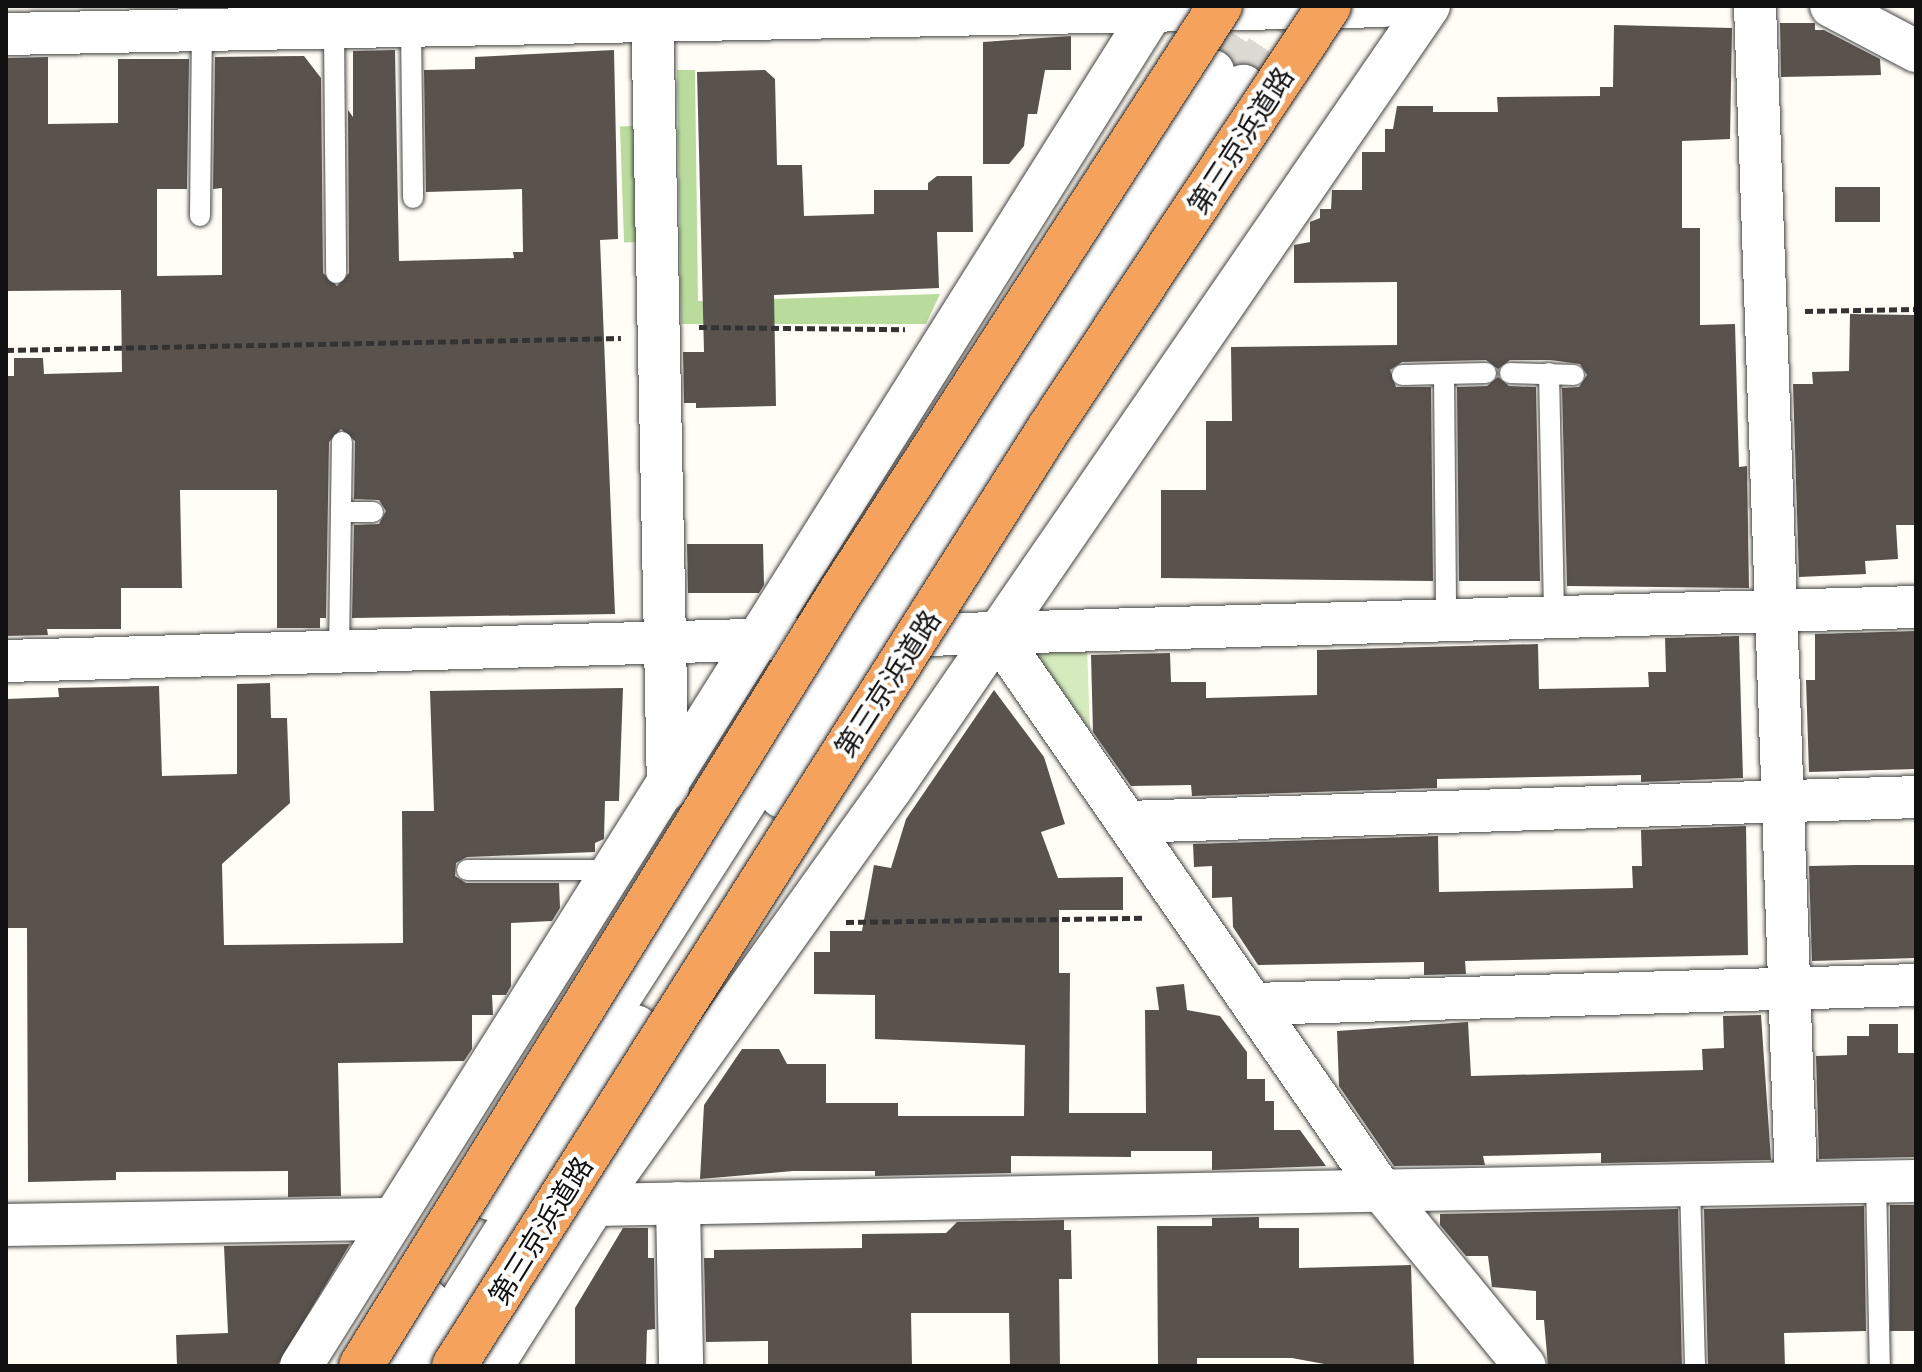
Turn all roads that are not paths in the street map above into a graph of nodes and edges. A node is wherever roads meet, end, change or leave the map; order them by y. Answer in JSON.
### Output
{"nodes":[{"id":1,"x":1211,"y":6,"type":"edge"},
{"id":2,"x":1220,"y":6,"type":"edge"},
{"id":3,"x":1329,"y":6,"type":"edge"},
{"id":4,"x":1347,"y":6,"type":"edge"},
{"id":5,"x":1383,"y":6,"type":"edge"},
{"id":6,"x":1429,"y":6,"type":"edge"},
{"id":7,"x":1755,"y":6,"type":"edge"},
{"id":8,"x":1831,"y":6,"type":"edge"},
{"id":9,"x":1152,"y":12,"type":"junction"},
{"id":10,"x":739,"y":13,"type":"edge"},
{"id":11,"x":652,"y":14,"type":"edge"},
{"id":12,"x":105,"y":19,"type":"edge"},
{"id":13,"x":408,"y":21,"type":"edge"},
{"id":14,"x":334,"y":29,"type":"junction"},
{"id":15,"x":202,"y":32,"type":"junction"},
{"id":16,"x":6,"y":34,"type":"edge"},
{"id":17,"x":1916,"y":51,"type":"edge"},
{"id":18,"x":1226,"y":81,"type":"junction"},
{"id":19,"x":413,"y":198,"type":"dead end"},
{"id":20,"x":200,"y":216,"type":"dead end"},
{"id":21,"x":336,"y":273,"type":"dead end"},
{"id":22,"x":1486,"y":373,"type":"dead end"},
{"id":23,"x":1510,"y":373,"type":"dead end"},
{"id":24,"x":1549,"y":373,"type":"junction"},
{"id":25,"x":1444,"y":374,"type":"junction"},
{"id":26,"x":1402,"y":375,"type":"dead end"},
{"id":27,"x":1574,"y":375,"type":"dead end"},
{"id":28,"x":342,"y":442,"type":"dead end"},
{"id":29,"x":341,"y":512,"type":"junction"},
{"id":30,"x":373,"y":512,"type":"dead end"},
{"id":31,"x":1916,"y":607,"type":"edge"},
{"id":32,"x":1777,"y":611,"type":"junction"},
{"id":33,"x":1554,"y":618,"type":"junction"},
{"id":34,"x":1446,"y":621,"type":"junction"},
{"id":35,"x":996,"y":633,"type":"junction"},
{"id":36,"x":865,"y":637,"type":"junction"},
{"id":37,"x":763,"y":639,"type":"junction"},
{"id":38,"x":664,"y":641,"type":"junction"},
{"id":39,"x":339,"y":651,"type":"junction"},
{"id":40,"x":6,"y":661,"type":"edge"},
{"id":41,"x":668,"y":789,"type":"junction"},
{"id":42,"x":1916,"y":797,"type":"edge"},
{"id":43,"x":1783,"y":801,"type":"junction"},
{"id":44,"x":1127,"y":822,"type":"junction"},
{"id":45,"x":467,"y":870,"type":"dead end"},
{"id":46,"x":616,"y":870,"type":"junction"},
{"id":47,"x":1916,"y":985,"type":"edge"},
{"id":48,"x":1790,"y":989,"type":"junction"},
{"id":49,"x":1253,"y":1004,"type":"junction"},
{"id":50,"x":434,"y":1152,"type":"junction"},
{"id":51,"x":1896,"y":1181,"type":"edge"},
{"id":52,"x":520,"y":1182,"type":"junction"},
{"id":53,"x":1796,"y":1183,"type":"junction"},
{"id":54,"x":1690,"y":1186,"type":"junction"},
{"id":55,"x":1384,"y":1194,"type":"junction"},
{"id":56,"x":678,"y":1204,"type":"junction"},
{"id":57,"x":594,"y":1205,"type":"junction"},
{"id":58,"x":393,"y":1219,"type":"junction"},
{"id":59,"x":6,"y":1225,"type":"edge"},
{"id":60,"x":301,"y":1366,"type":"edge"},
{"id":61,"x":361,"y":1366,"type":"edge"},
{"id":62,"x":387,"y":1366,"type":"edge"},
{"id":63,"x":421,"y":1366,"type":"edge"},
{"id":64,"x":454,"y":1366,"type":"edge"},
{"id":65,"x":492,"y":1366,"type":"edge"},
{"id":66,"x":681,"y":1366,"type":"edge"},
{"id":67,"x":1525,"y":1366,"type":"edge"},
{"id":68,"x":1695,"y":1366,"type":"edge"},
{"id":69,"x":1880,"y":1366,"type":"edge"}],
"edges":[{"from":1,"to":18,"type":"highway","bridge":true},
{"from":2,"to":18,"type":"highway","name":"第三京浜道路","bridge":true},
{"from":3,"to":18,"type":"highway","name":"第三京浜道路","bridge":true},
{"from":4,"to":18,"type":"highway","bridge":true},
{"from":5,"to":9,"type":"street"},
{"from":6,"to":35,"type":"street"},
{"from":7,"to":32,"type":"street"},
{"from":8,"to":17,"type":"street"},
{"from":9,"to":10,"type":"street"},
{"from":9,"to":37,"type":"street"},
{"from":10,"to":11,"type":"street"},
{"from":11,"to":13,"type":"street"},
{"from":11,"to":38,"type":"street"},
{"from":12,"to":15,"type":"street"},
{"from":12,"to":16,"type":"street"},
{"from":13,"to":14,"type":"street"},
{"from":13,"to":19,"type":"lane"},
{"from":14,"to":15,"type":"street"},
{"from":14,"to":21,"type":"lane"},
{"from":15,"to":20,"type":"lane"},
{"from":18,"to":36,"type":"street"},
{"from":18,"to":61,"type":"highway","name":"第三京浜道路","bridge":true},
{"from":18,"to":64,"type":"highway","name":"第三京浜道路","bridge":true},
{"from":22,"to":25,"type":"lane"},
{"from":23,"to":24,"type":"lane"},
{"from":24,"to":27,"type":"lane"},
{"from":24,"to":33,"type":"lane"},
{"from":25,"to":26,"type":"lane"},
{"from":25,"to":34,"type":"lane"},
{"from":28,"to":29,"type":"lane"},
{"from":29,"to":30,"type":"lane"},
{"from":29,"to":39,"type":"lane"},
{"from":31,"to":32,"type":"street"},
{"from":32,"to":33,"type":"street"},
{"from":32,"to":43,"type":"street"},
{"from":33,"to":34,"type":"street"},
{"from":34,"to":35,"type":"street"},
{"from":35,"to":36,"type":"street"},
{"from":35,"to":44,"type":"street"},
{"from":35,"to":57,"type":"street"},
{"from":36,"to":37,"type":"street"},
{"from":36,"to":52,"type":"street"},
{"from":37,"to":38,"type":"street"},
{"from":37,"to":41,"type":"street"},
{"from":38,"to":39,"type":"street"},
{"from":38,"to":41,"type":"street"},
{"from":39,"to":40,"type":"street"},
{"from":41,"to":46,"type":"street"},
{"from":42,"to":43,"type":"street"},
{"from":43,"to":44,"type":"street"},
{"from":43,"to":48,"type":"street"},
{"from":44,"to":49,"type":"street"},
{"from":45,"to":46,"type":"lane"},
{"from":46,"to":50,"type":"street"},
{"from":47,"to":48,"type":"street"},
{"from":48,"to":49,"type":"street"},
{"from":48,"to":53,"type":"street"},
{"from":49,"to":55,"type":"street"},
{"from":50,"to":52,"type":"street"},
{"from":50,"to":58,"type":"street"},
{"from":51,"to":53,"type":"street"},
{"from":51,"to":69,"type":"lane"},
{"from":52,"to":57,"type":"street"},
{"from":52,"to":62,"type":"street"},
{"from":52,"to":63,"type":"street"},
{"from":53,"to":54,"type":"street"},
{"from":54,"to":55,"type":"street"},
{"from":54,"to":68,"type":"lane"},
{"from":55,"to":56,"type":"street"},
{"from":55,"to":67,"type":"street"},
{"from":56,"to":57,"type":"street"},
{"from":56,"to":66,"type":"street"},
{"from":57,"to":65,"type":"street"},
{"from":58,"to":59,"type":"street"},
{"from":58,"to":60,"type":"street"}]}
